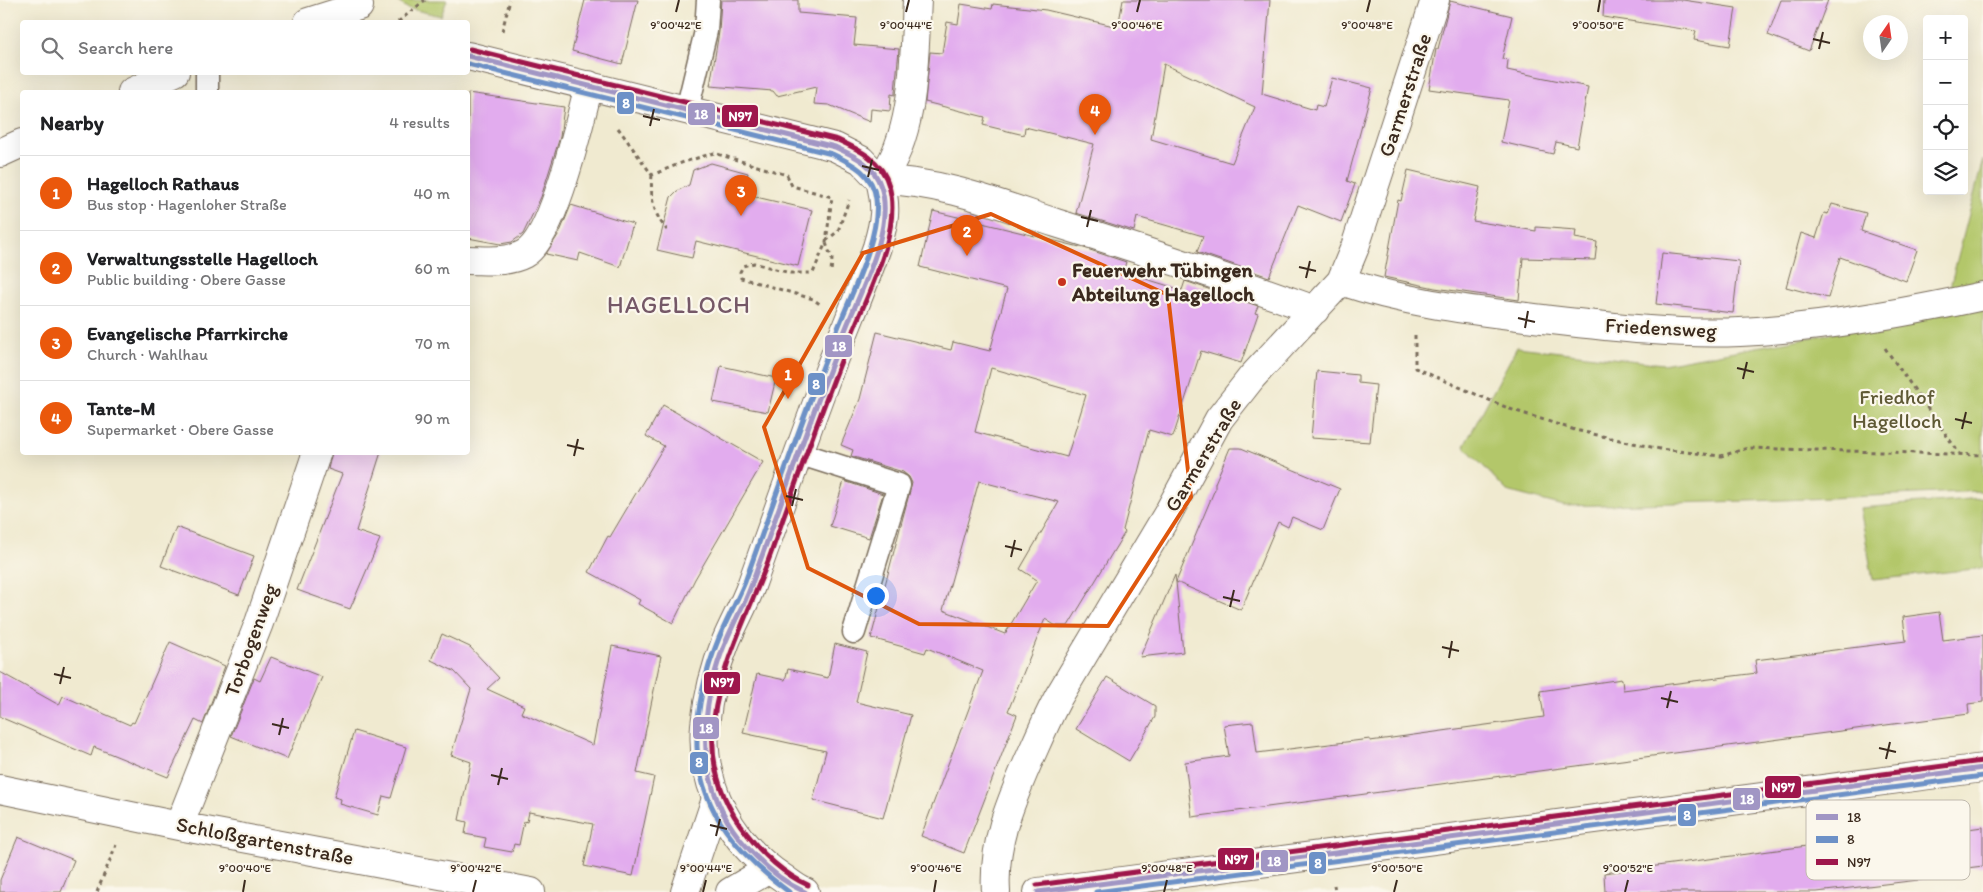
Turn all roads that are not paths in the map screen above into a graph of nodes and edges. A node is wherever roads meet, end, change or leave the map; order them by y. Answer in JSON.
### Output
{"nodes":[{"id":1,"x":708,"y":0,"type":"edge"},
{"id":2,"x":917,"y":0,"type":"edge"},
{"id":3,"x":1435,"y":0,"type":"edge"},
{"id":4,"x":364,"y":10,"type":"edge"},
{"id":5,"x":317,"y":20,"type":"edge"},
{"id":6,"x":470,"y":56,"type":"edge"},
{"id":7,"x":169,"y":75,"type":"edge"},
{"id":8,"x":207,"y":75,"type":"edge"},
{"id":9,"x":589,"y":85,"type":"junction"},
{"id":10,"x":136,"y":90,"type":"edge"},
{"id":11,"x":207,"y":90,"type":"edge"},
{"id":12,"x":687,"y":110,"type":"junction"},
{"id":13,"x":20,"y":144,"type":"edge"},
{"id":14,"x":0,"y":153,"type":"edge"},
{"id":15,"x":880,"y":180,"type":"junction"},
{"id":16,"x":470,"y":260,"type":"edge"},
{"id":17,"x":1340,"y":281,"type":"junction"},
{"id":18,"x":1983,"y":296,"type":"edge"},
{"id":19,"x":1314,"y":310,"type":"junction"},
{"id":20,"x":798,"y":453,"type":"junction"},
{"id":21,"x":316,"y":455,"type":"edge"},
{"id":22,"x":854,"y":632,"type":"dead end"},
{"id":23,"x":1983,"y":768,"type":"edge"},
{"id":24,"x":0,"y":789,"type":"edge"},
{"id":25,"x":716,"y":799,"type":"junction"},
{"id":26,"x":180,"y":826,"type":"junction"},
{"id":27,"x":769,"y":869,"type":"junction"},
{"id":28,"x":531,"y":892,"type":"edge"},
{"id":29,"x":685,"y":892,"type":"edge"},
{"id":30,"x":730,"y":892,"type":"edge"},
{"id":31,"x":805,"y":892,"type":"edge"},
{"id":32,"x":996,"y":892,"type":"edge"},
{"id":33,"x":1038,"y":892,"type":"edge"}],
"edges":[{"from":1,"to":12,"type":"lane"},
{"from":2,"to":15,"type":"street"},
{"from":3,"to":17,"type":"street","name":"Garmerstraße"},
{"from":4,"to":5,"type":"street"},
{"from":6,"to":9,"type":"street"},
{"from":7,"to":10,"type":"street"},
{"from":8,"to":11,"type":"lane"},
{"from":9,"to":12,"type":"street"},
{"from":9,"to":16,"type":"street"},
{"from":12,"to":15,"type":"street"},
{"from":13,"to":14,"type":"street"},
{"from":15,"to":19,"type":"street"},
{"from":15,"to":20,"type":"street"},
{"from":17,"to":18,"type":"street","name":"Friedensweg"},
{"from":17,"to":19,"type":"street","name":"Garmerstraße"},
{"from":19,"to":32,"type":"street","name":"Garmerstraße"},
{"from":20,"to":22,"type":"lane"},
{"from":20,"to":25,"type":"street"},
{"from":21,"to":26,"type":"street","name":"Torbogenweg"},
{"from":23,"to":33,"type":"street"},
{"from":24,"to":26,"type":"street","name":"Schloßgartenstraße"},
{"from":25,"to":27,"type":"street"},
{"from":25,"to":29,"type":"street"},
{"from":26,"to":28,"type":"street","name":"Schloßgartenstraße"},
{"from":27,"to":30,"type":"street"},
{"from":27,"to":31,"type":"street"}]}
